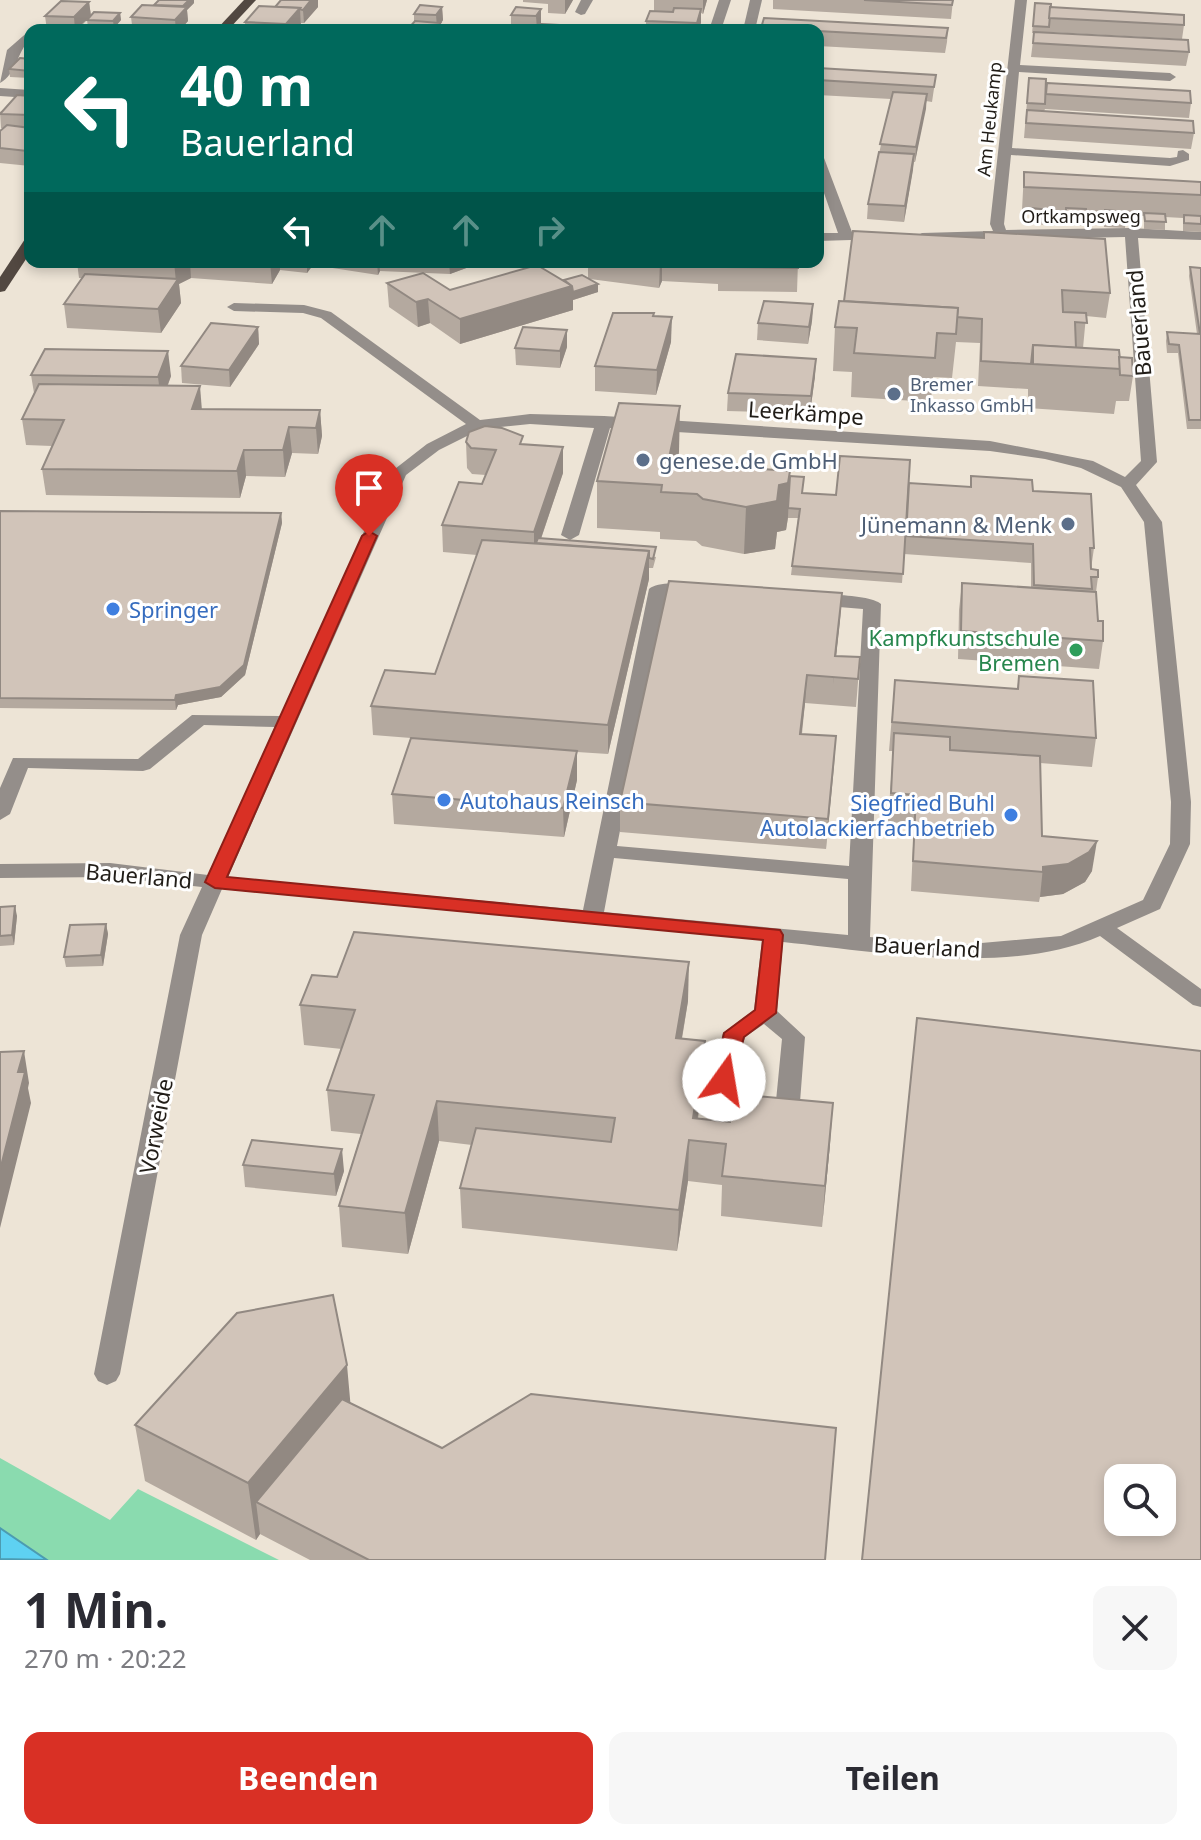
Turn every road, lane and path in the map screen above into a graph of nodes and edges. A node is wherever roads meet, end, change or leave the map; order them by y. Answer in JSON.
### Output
{"nodes":[{"id":1,"x":250,"y":0,"type":"edge"},
{"id":2,"x":587,"y":0,"type":"edge"},
{"id":3,"x":725,"y":0,"type":"edge"},
{"id":4,"x":756,"y":0,"type":"edge"},
{"id":5,"x":1020,"y":4,"type":"edge"},
{"id":6,"x":581,"y":12,"type":"dead end"},
{"id":7,"x":228,"y":24,"type":"edge"},
{"id":8,"x":717,"y":24,"type":"edge"},
{"id":9,"x":750,"y":24,"type":"edge"},
{"id":10,"x":24,"y":39,"type":"edge"},
{"id":11,"x":1013,"y":68,"type":"junction"},
{"id":12,"x":1170,"y":77,"type":"dead end"},
{"id":13,"x":0,"y":79,"type":"edge"},
{"id":14,"x":0,"y":92,"type":"edge"},
{"id":15,"x":24,"y":94,"type":"edge"},
{"id":16,"x":1004,"y":151,"type":"junction"},
{"id":17,"x":1183,"y":154,"type":"dead end"},
{"id":18,"x":824,"y":175,"type":"edge"},
{"id":19,"x":1131,"y":232,"type":"junction"},
{"id":20,"x":1001,"y":234,"type":"junction"},
{"id":21,"x":846,"y":236,"type":"junction"},
{"id":22,"x":1201,"y":236,"type":"edge"},
{"id":23,"x":824,"y":237,"type":"edge"},
{"id":24,"x":24,"y":251,"type":"edge"},
{"id":25,"x":0,"y":288,"type":"edge"},
{"id":26,"x":234,"y":307,"type":"dead end"},
{"id":27,"x":604,"y":421,"type":"junction"},
{"id":28,"x":477,"y":425,"type":"junction"},
{"id":29,"x":1127,"y":484,"type":"junction"},
{"id":30,"x":570,"y":535,"type":"dead end"},
{"id":31,"x":719,"y":594,"type":"edge"},
{"id":32,"x":796,"y":599,"type":"edge"},
{"id":33,"x":286,"y":722,"type":"junction"},
{"id":34,"x":0,"y":814,"type":"edge"},
{"id":35,"x":605,"y":851,"type":"junction"},
{"id":36,"x":0,"y":871,"type":"edge"},
{"id":37,"x":859,"y":873,"type":"junction"},
{"id":38,"x":215,"y":882,"type":"junction"},
{"id":39,"x":592,"y":918,"type":"junction"},
{"id":40,"x":1102,"y":927,"type":"junction"},
{"id":41,"x":773,"y":935,"type":"junction"},
{"id":42,"x":859,"y":943,"type":"junction"},
{"id":43,"x":1201,"y":1000,"type":"edge"},
{"id":44,"x":765,"y":1013,"type":"junction"},
{"id":45,"x":724,"y":1080,"type":"dead end"},
{"id":46,"x":766,"y":1112,"type":"edge"},
{"id":47,"x":107,"y":1374,"type":"dead end"}],
"edges":[{"from":1,"to":7,"type":"main road"},
{"from":2,"to":6,"type":"street"},
{"from":3,"to":8,"type":"street"},
{"from":4,"to":9,"type":"street"},
{"from":5,"to":11,"type":"street","name":"Am Heukamp"},
{"from":10,"to":13,"type":"street"},
{"from":11,"to":12,"type":"street"},
{"from":11,"to":16,"type":"street","name":"Am Heukamp"},
{"from":14,"to":15,"type":"street"},
{"from":16,"to":17,"type":"street"},
{"from":16,"to":20,"type":"street","name":"Am Heukamp"},
{"from":18,"to":21,"type":"street"},
{"from":19,"to":20,"type":"street","name":"Ortkampsweg"},
{"from":19,"to":22,"type":"street","name":"Ortkampsweg"},
{"from":19,"to":29,"type":"street","name":"Bauerland"},
{"from":20,"to":21,"type":"street","name":"Ortkampsweg"},
{"from":21,"to":23,"type":"street","name":"Ortkampsweg"},
{"from":24,"to":25,"type":"main road"},
{"from":26,"to":28,"type":"street"},
{"from":27,"to":28,"type":"street","name":"Leerkämpe"},
{"from":27,"to":29,"type":"street","name":"Leerkämpe"},
{"from":27,"to":30,"type":"street"},
{"from":28,"to":33,"type":"street","name":"Leerkämpe"},
{"from":29,"to":40,"type":"street","name":"Bauerland"},
{"from":31,"to":35,"type":"street"},
{"from":32,"to":37,"type":"street"},
{"from":33,"to":34,"type":"street"},
{"from":33,"to":38,"type":"street","name":"Leerkämpe"},
{"from":35,"to":37,"type":"street"},
{"from":35,"to":39,"type":"street"},
{"from":36,"to":38,"type":"street","name":"Bauerland"},
{"from":37,"to":42,"type":"street"},
{"from":38,"to":39,"type":"street","name":"Bauerland"},
{"from":38,"to":47,"type":"street","name":"Vorweide"},
{"from":39,"to":41,"type":"street","name":"Bauerland"},
{"from":40,"to":42,"type":"street","name":"Bauerland"},
{"from":40,"to":43,"type":"street"},
{"from":41,"to":42,"type":"street","name":"Bauerland"},
{"from":41,"to":44,"type":"street"},
{"from":44,"to":45,"type":"street"},
{"from":44,"to":46,"type":"street"}]}
